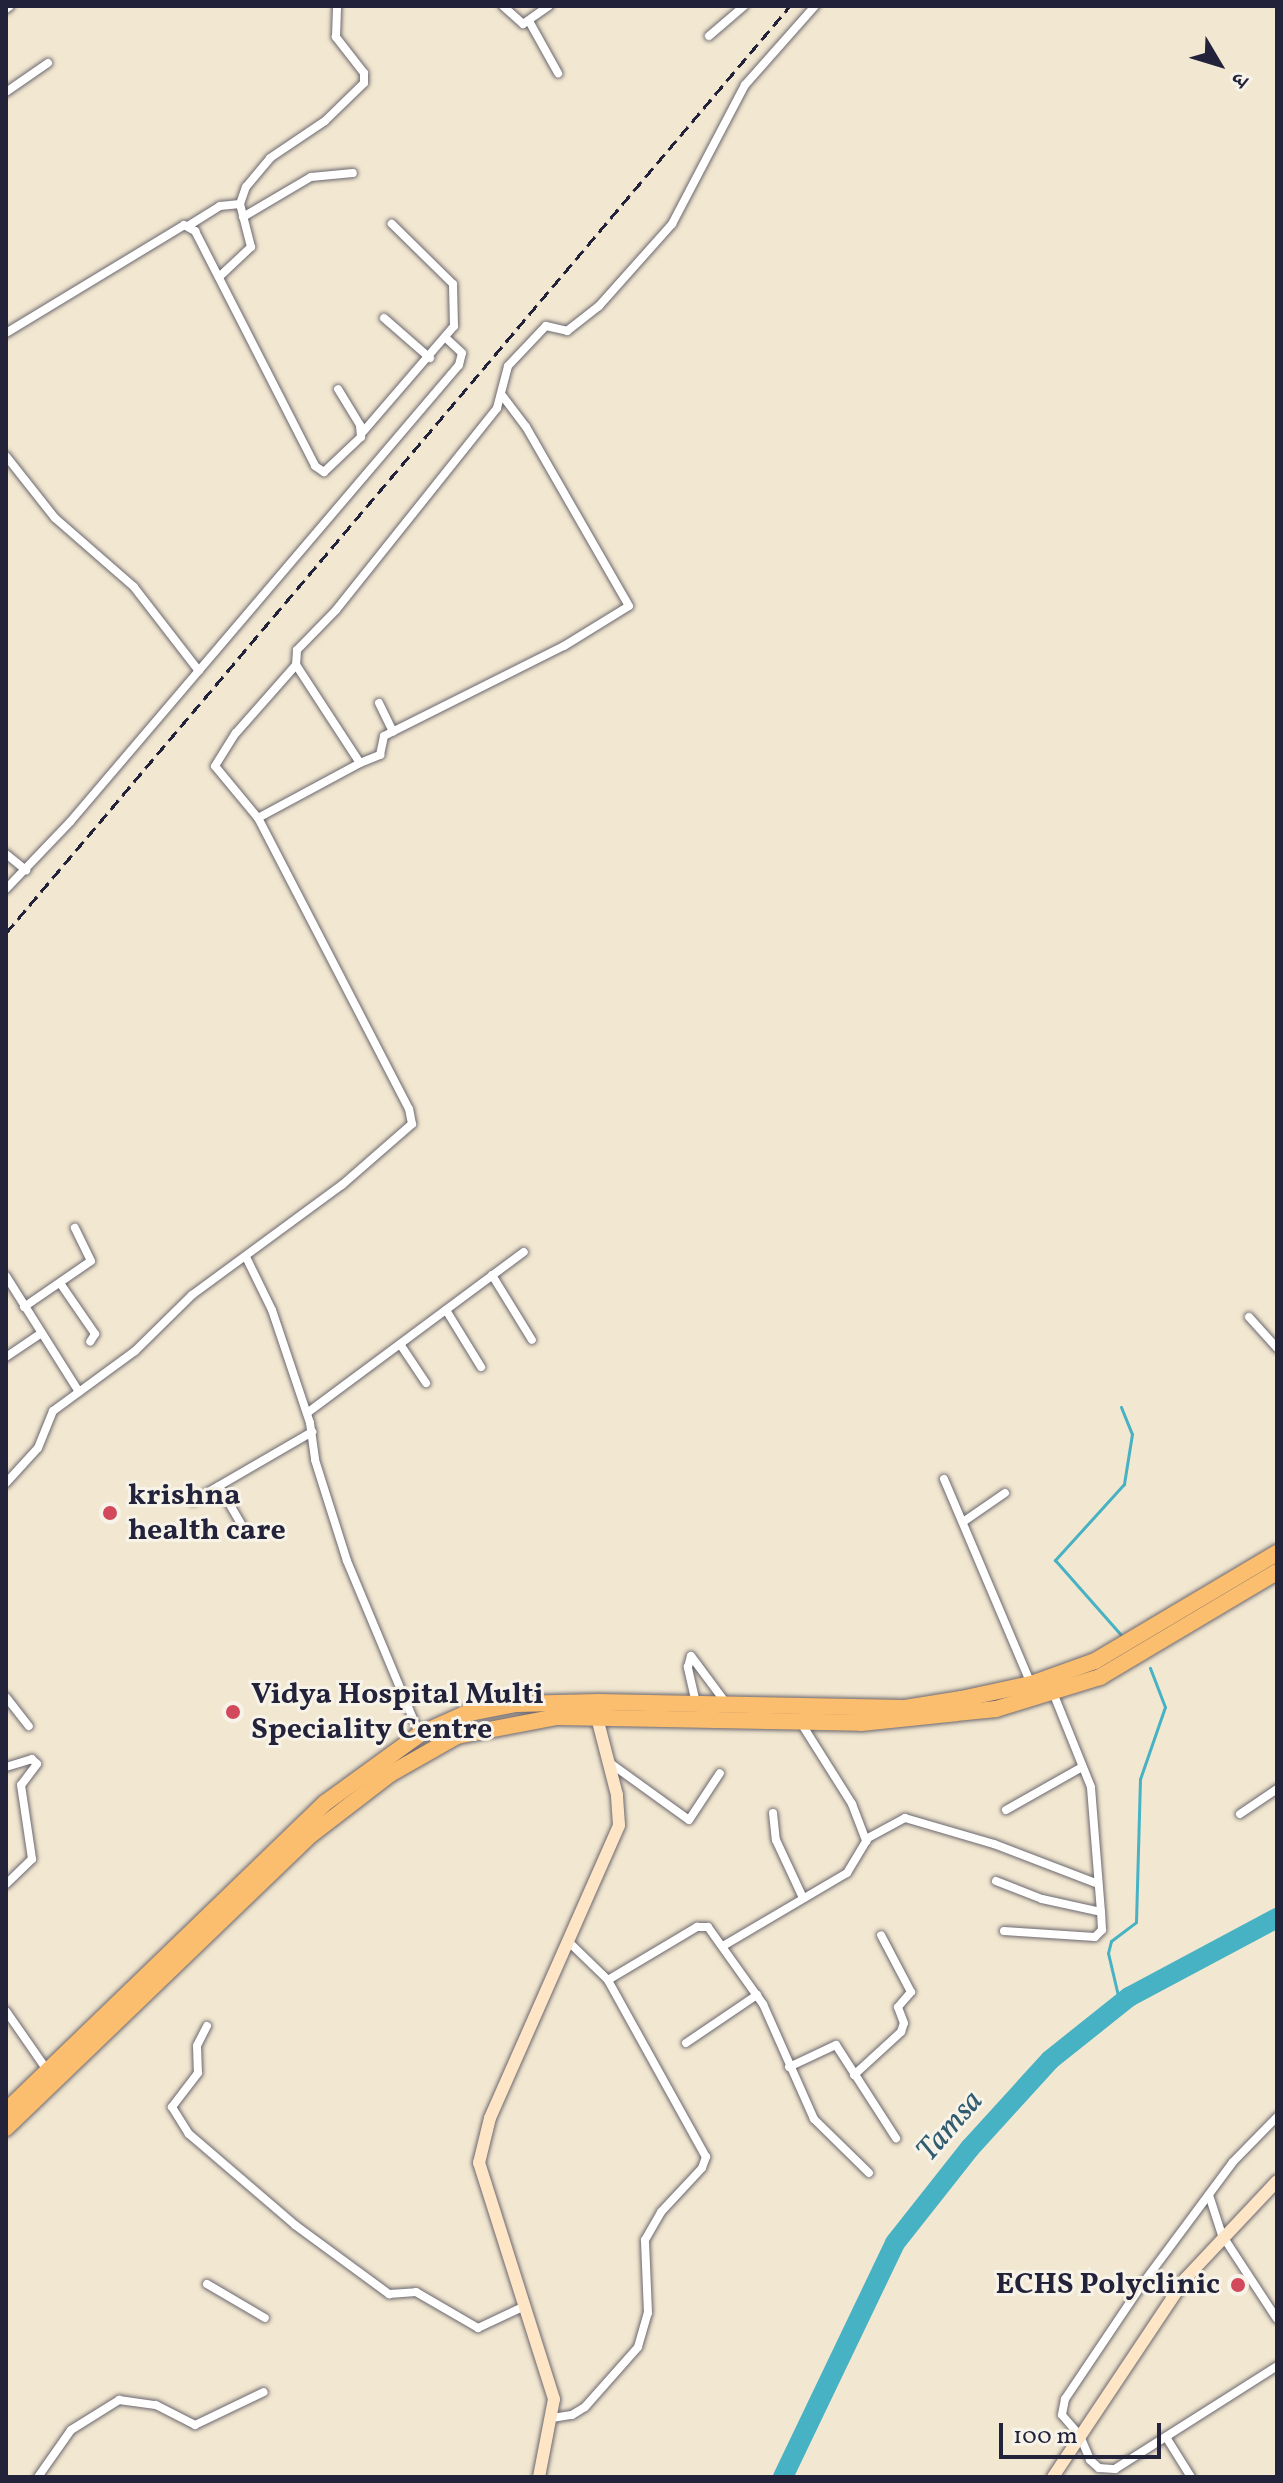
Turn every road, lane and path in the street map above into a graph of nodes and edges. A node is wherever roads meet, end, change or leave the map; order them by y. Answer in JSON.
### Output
{"nodes":[{"id":1,"x":337,"y":6,"type":"edge"},
{"id":2,"x":503,"y":6,"type":"edge"},
{"id":3,"x":549,"y":6,"type":"edge"},
{"id":4,"x":744,"y":6,"type":"edge"},
{"id":5,"x":815,"y":6,"type":"edge"},
{"id":6,"x":529,"y":21,"type":"junction"},
{"id":7,"x":709,"y":36,"type":"dead end"},
{"id":8,"x":48,"y":63,"type":"dead end"},
{"id":9,"x":558,"y":73,"type":"dead end"},
{"id":10,"x":6,"y":92,"type":"edge"},
{"id":11,"x":353,"y":173,"type":"dead end"},
{"id":12,"x":240,"y":204,"type":"junction"},
{"id":13,"x":243,"y":217,"type":"junction"},
{"id":14,"x":392,"y":224,"type":"dead end"},
{"id":15,"x":188,"y":226,"type":"junction"},
{"id":16,"x":219,"y":277,"type":"junction"},
{"id":17,"x":384,"y":318,"type":"dead end"},
{"id":18,"x":6,"y":333,"type":"edge"},
{"id":19,"x":447,"y":339,"type":"junction"},
{"id":20,"x":430,"y":358,"type":"junction"},
{"id":21,"x":338,"y":389,"type":"dead end"},
{"id":22,"x":503,"y":396,"type":"junction"},
{"id":23,"x":362,"y":433,"type":"junction"},
{"id":24,"x":6,"y":456,"type":"edge"},
{"id":25,"x":296,"y":665,"type":"junction"},
{"id":26,"x":199,"y":671,"type":"junction"},
{"id":27,"x":379,"y":703,"type":"dead end"},
{"id":28,"x":393,"y":732,"type":"junction"},
{"id":29,"x":360,"y":763,"type":"junction"},
{"id":30,"x":258,"y":818,"type":"junction"},
{"id":31,"x":6,"y":854,"type":"edge"},
{"id":32,"x":26,"y":870,"type":"junction"},
{"id":33,"x":6,"y":889,"type":"edge"},
{"id":34,"x":75,"y":1228,"type":"dead end"},
{"id":35,"x":524,"y":1252,"type":"dead end"},
{"id":36,"x":246,"y":1257,"type":"junction"},
{"id":37,"x":492,"y":1275,"type":"junction"},
{"id":38,"x":6,"y":1276,"type":"edge"},
{"id":39,"x":60,"y":1283,"type":"junction"},
{"id":40,"x":24,"y":1307,"type":"junction"},
{"id":41,"x":446,"y":1310,"type":"junction"},
{"id":42,"x":1249,"y":1317,"type":"dead end"},
{"id":43,"x":39,"y":1335,"type":"junction"},
{"id":44,"x":532,"y":1340,"type":"dead end"},
{"id":45,"x":90,"y":1342,"type":"dead end"},
{"id":46,"x":400,"y":1344,"type":"junction"},
{"id":47,"x":1277,"y":1348,"type":"edge"},
{"id":48,"x":6,"y":1357,"type":"edge"},
{"id":49,"x":481,"y":1367,"type":"dead end"},
{"id":50,"x":426,"y":1383,"type":"dead end"},
{"id":51,"x":79,"y":1392,"type":"junction"},
{"id":52,"x":307,"y":1413,"type":"junction"},
{"id":53,"x":312,"y":1432,"type":"junction"},
{"id":54,"x":944,"y":1479,"type":"dead end"},
{"id":55,"x":6,"y":1483,"type":"edge"},
{"id":56,"x":219,"y":1486,"type":"junction"},
{"id":57,"x":1005,"y":1493,"type":"dead end"},
{"id":58,"x":193,"y":1501,"type":"dead end"},
{"id":59,"x":963,"y":1522,"type":"junction"},
{"id":60,"x":243,"y":1527,"type":"dead end"},
{"id":61,"x":1277,"y":1553,"type":"edge"},
{"id":62,"x":1277,"y":1572,"type":"edge"},
{"id":63,"x":1031,"y":1684,"type":"junction"},
{"id":64,"x":1054,"y":1695,"type":"junction"},
{"id":65,"x":6,"y":1697,"type":"edge"},
{"id":66,"x":696,"y":1703,"type":"junction"},
{"id":67,"x":727,"y":1703,"type":"junction"},
{"id":68,"x":595,"y":1710,"type":"junction"},
{"id":69,"x":801,"y":1722,"type":"junction"},
{"id":70,"x":29,"y":1726,"type":"dead end"},
{"id":71,"x":420,"y":1734,"type":"junction"},
{"id":72,"x":605,"y":1759,"type":"junction"},
{"id":73,"x":6,"y":1767,"type":"edge"},
{"id":74,"x":1082,"y":1767,"type":"junction"},
{"id":75,"x":720,"y":1773,"type":"dead end"},
{"id":76,"x":1277,"y":1789,"type":"edge"},
{"id":77,"x":1006,"y":1810,"type":"dead end"},
{"id":78,"x":773,"y":1813,"type":"dead end"},
{"id":79,"x":1240,"y":1814,"type":"dead end"},
{"id":80,"x":866,"y":1841,"type":"junction"},
{"id":81,"x":996,"y":1881,"type":"dead end"},
{"id":82,"x":6,"y":1884,"type":"edge"},
{"id":83,"x":1098,"y":1884,"type":"junction"},
{"id":84,"x":803,"y":1898,"type":"junction"},
{"id":85,"x":1101,"y":1912,"type":"junction"},
{"id":86,"x":1004,"y":1931,"type":"dead end"},
{"id":87,"x":881,"y":1935,"type":"dead end"},
{"id":88,"x":570,"y":1943,"type":"junction"},
{"id":89,"x":723,"y":1946,"type":"junction"},
{"id":90,"x":608,"y":1980,"type":"junction"},
{"id":91,"x":757,"y":1995,"type":"junction"},
{"id":92,"x":6,"y":2011,"type":"edge"},
{"id":93,"x":207,"y":2026,"type":"dead end"},
{"id":94,"x":686,"y":2043,"type":"dead end"},
{"id":95,"x":789,"y":2067,"type":"junction"},
{"id":96,"x":47,"y":2070,"type":"junction"},
{"id":97,"x":854,"y":2075,"type":"junction"},
{"id":98,"x":6,"y":2111,"type":"edge"},
{"id":99,"x":1277,"y":2117,"type":"edge"},
{"id":100,"x":6,"y":2128,"type":"edge"},
{"id":101,"x":896,"y":2138,"type":"dead end"},
{"id":102,"x":869,"y":2173,"type":"dead end"},
{"id":103,"x":1277,"y":2181,"type":"edge"},
{"id":104,"x":1209,"y":2195,"type":"junction"},
{"id":105,"x":1222,"y":2235,"type":"junction"},
{"id":106,"x":207,"y":2284,"type":"dead end"},
{"id":107,"x":525,"y":2306,"type":"junction"},
{"id":108,"x":265,"y":2318,"type":"dead end"},
{"id":109,"x":1277,"y":2319,"type":"edge"},
{"id":110,"x":1277,"y":2366,"type":"edge"},
{"id":111,"x":264,"y":2392,"type":"dead end"},
{"id":112,"x":552,"y":2418,"type":"junction"},
{"id":113,"x":1080,"y":2436,"type":"junction"},
{"id":114,"x":1166,"y":2437,"type":"junction"},
{"id":115,"x":38,"y":2477,"type":"edge"},
{"id":116,"x":539,"y":2477,"type":"edge"},
{"id":117,"x":1053,"y":2477,"type":"edge"},
{"id":118,"x":1191,"y":2477,"type":"edge"}],
"edges":[{"from":1,"to":12,"type":"street"},
{"from":2,"to":6,"type":"street"},
{"from":3,"to":6,"type":"street"},
{"from":4,"to":7,"type":"street"},
{"from":5,"to":22,"type":"street"},
{"from":6,"to":9,"type":"street"},
{"from":8,"to":10,"type":"street"},
{"from":11,"to":13,"type":"street"},
{"from":12,"to":13,"type":"street"},
{"from":12,"to":15,"type":"street"},
{"from":13,"to":16,"type":"street"},
{"from":14,"to":19,"type":"street"},
{"from":15,"to":16,"type":"street"},
{"from":15,"to":18,"type":"street"},
{"from":16,"to":23,"type":"street"},
{"from":17,"to":20,"type":"street"},
{"from":19,"to":20,"type":"street"},
{"from":19,"to":26,"type":"street"},
{"from":20,"to":23,"type":"street"},
{"from":21,"to":23,"type":"street"},
{"from":22,"to":25,"type":"street"},
{"from":22,"to":28,"type":"street"},
{"from":24,"to":26,"type":"street"},
{"from":25,"to":29,"type":"street"},
{"from":25,"to":30,"type":"street"},
{"from":26,"to":32,"type":"street"},
{"from":27,"to":28,"type":"street"},
{"from":28,"to":29,"type":"street"},
{"from":29,"to":30,"type":"street"},
{"from":30,"to":36,"type":"street"},
{"from":31,"to":32,"type":"street"},
{"from":32,"to":33,"type":"street"},
{"from":34,"to":39,"type":"street"},
{"from":35,"to":37,"type":"street"},
{"from":36,"to":51,"type":"street"},
{"from":36,"to":52,"type":"street"},
{"from":37,"to":41,"type":"street"},
{"from":37,"to":44,"type":"street"},
{"from":38,"to":40,"type":"street"},
{"from":39,"to":40,"type":"street"},
{"from":39,"to":45,"type":"street"},
{"from":40,"to":43,"type":"street"},
{"from":41,"to":46,"type":"street"},
{"from":41,"to":49,"type":"street"},
{"from":42,"to":47,"type":"street"},
{"from":43,"to":48,"type":"street"},
{"from":43,"to":51,"type":"street"},
{"from":46,"to":50,"type":"street"},
{"from":46,"to":52,"type":"street"},
{"from":51,"to":55,"type":"street"},
{"from":52,"to":53,"type":"street"},
{"from":53,"to":56,"type":"street"},
{"from":53,"to":71,"type":"street"},
{"from":54,"to":59,"type":"street"},
{"from":56,"to":58,"type":"street"},
{"from":56,"to":60,"type":"street"},
{"from":57,"to":59,"type":"street"},
{"from":59,"to":63,"type":"street"},
{"from":61,"to":63,"type":"highway"},
{"from":62,"to":64,"type":"highway"},
{"from":63,"to":67,"type":"highway"},
{"from":64,"to":69,"type":"highway"},
{"from":64,"to":74,"type":"street"},
{"from":65,"to":70,"type":"street"},
{"from":66,"to":67,"type":"highway"},
{"from":66,"to":67,"type":"street"},
{"from":66,"to":68,"type":"highway"},
{"from":68,"to":69,"type":"highway"},
{"from":68,"to":71,"type":"highway"},
{"from":68,"to":72,"type":"street"},
{"from":68,"to":100,"type":"highway"},
{"from":69,"to":80,"type":"street"},
{"from":71,"to":96,"type":"highway"},
{"from":72,"to":75,"type":"street"},
{"from":72,"to":88,"type":"street"},
{"from":73,"to":82,"type":"street"},
{"from":74,"to":77,"type":"street"},
{"from":74,"to":83,"type":"street"},
{"from":76,"to":79,"type":"street"},
{"from":78,"to":84,"type":"street"},
{"from":80,"to":83,"type":"street"},
{"from":80,"to":84,"type":"street"},
{"from":81,"to":85,"type":"street"},
{"from":83,"to":85,"type":"street"},
{"from":84,"to":89,"type":"street"},
{"from":85,"to":86,"type":"street"},
{"from":87,"to":97,"type":"street"},
{"from":88,"to":90,"type":"street"},
{"from":88,"to":107,"type":"street"},
{"from":89,"to":90,"type":"street"},
{"from":89,"to":91,"type":"street"},
{"from":90,"to":112,"type":"street"},
{"from":91,"to":94,"type":"street"},
{"from":91,"to":95,"type":"street"},
{"from":92,"to":96,"type":"street"},
{"from":93,"to":107,"type":"street"},
{"from":95,"to":97,"type":"street"},
{"from":95,"to":102,"type":"street"},
{"from":96,"to":98,"type":"highway"},
{"from":97,"to":101,"type":"street"},
{"from":99,"to":104,"type":"street"},
{"from":103,"to":105,"type":"street"},
{"from":104,"to":105,"type":"street"},
{"from":104,"to":113,"type":"street"},
{"from":105,"to":109,"type":"street"},
{"from":105,"to":113,"type":"street"},
{"from":106,"to":108,"type":"street"},
{"from":107,"to":112,"type":"street"},
{"from":110,"to":114,"type":"street"},
{"from":111,"to":115,"type":"street"},
{"from":112,"to":116,"type":"street"},
{"from":113,"to":114,"type":"street"},
{"from":113,"to":117,"type":"street"},
{"from":114,"to":118,"type":"street"}]}
